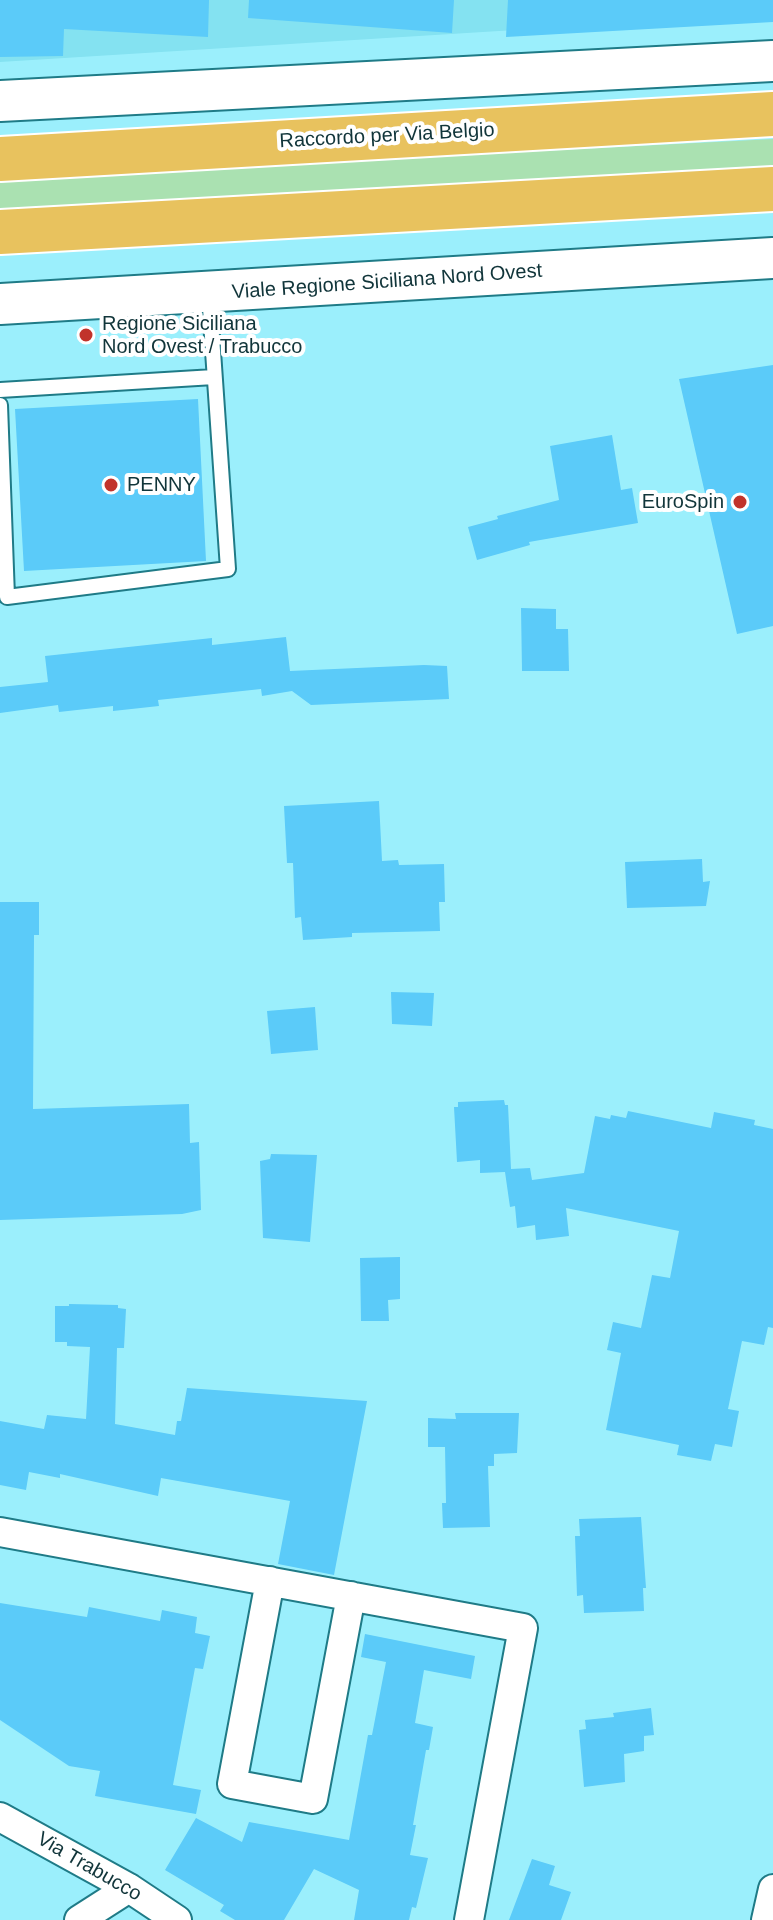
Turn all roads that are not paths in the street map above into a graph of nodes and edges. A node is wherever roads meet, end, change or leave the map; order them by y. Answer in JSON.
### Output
{"nodes":[{"id":1,"x":773,"y":61,"type":"edge"},
{"id":2,"x":0,"y":101,"type":"edge"},
{"id":3,"x":773,"y":114,"type":"edge"},
{"id":4,"x":0,"y":159,"type":"edge"},
{"id":5,"x":773,"y":189,"type":"edge"},
{"id":6,"x":0,"y":232,"type":"edge"},
{"id":7,"x":773,"y":258,"type":"edge"},
{"id":8,"x":209,"y":293,"type":"junction"},
{"id":9,"x":0,"y":304,"type":"edge"},
{"id":10,"x":214,"y":377,"type":"junction"},
{"id":11,"x":0,"y":390,"type":"edge"},
{"id":12,"x":0,"y":405,"type":"edge"},
{"id":13,"x":0,"y":1532,"type":"edge"},
{"id":14,"x":270,"y":1581,"type":"junction"},
{"id":15,"x":351,"y":1596,"type":"junction"},
{"id":16,"x":0,"y":1817,"type":"edge"},
{"id":17,"x":129,"y":1888,"type":"junction"},
{"id":18,"x":773,"y":1889,"type":"edge"},
{"id":19,"x":79,"y":1920,"type":"edge"},
{"id":20,"x":177,"y":1920,"type":"edge"},
{"id":21,"x":469,"y":1920,"type":"edge"},
{"id":22,"x":766,"y":1920,"type":"edge"}],
"edges":[{"from":1,"to":2,"type":"street"},
{"from":3,"to":4,"type":"highway","name":"Raccordo per Via Belgio"},
{"from":5,"to":6,"type":"highway"},
{"from":7,"to":8,"type":"street","name":"Viale Regione Siciliana Nord Ovest"},
{"from":8,"to":9,"type":"street","name":"Viale Regione Siciliana Nord Ovest"},
{"from":8,"to":10,"type":"lane"},
{"from":10,"to":11,"type":"lane"},
{"from":10,"to":12,"type":"lane"},
{"from":13,"to":14,"type":"street"},
{"from":14,"to":15,"type":"street"},
{"from":14,"to":15,"type":"street"},
{"from":15,"to":21,"type":"street"},
{"from":16,"to":17,"type":"street","name":"Via Trabucco"},
{"from":17,"to":19,"type":"street"},
{"from":17,"to":20,"type":"street","name":"Via Trabucco"},
{"from":18,"to":22,"type":"street"}]}
